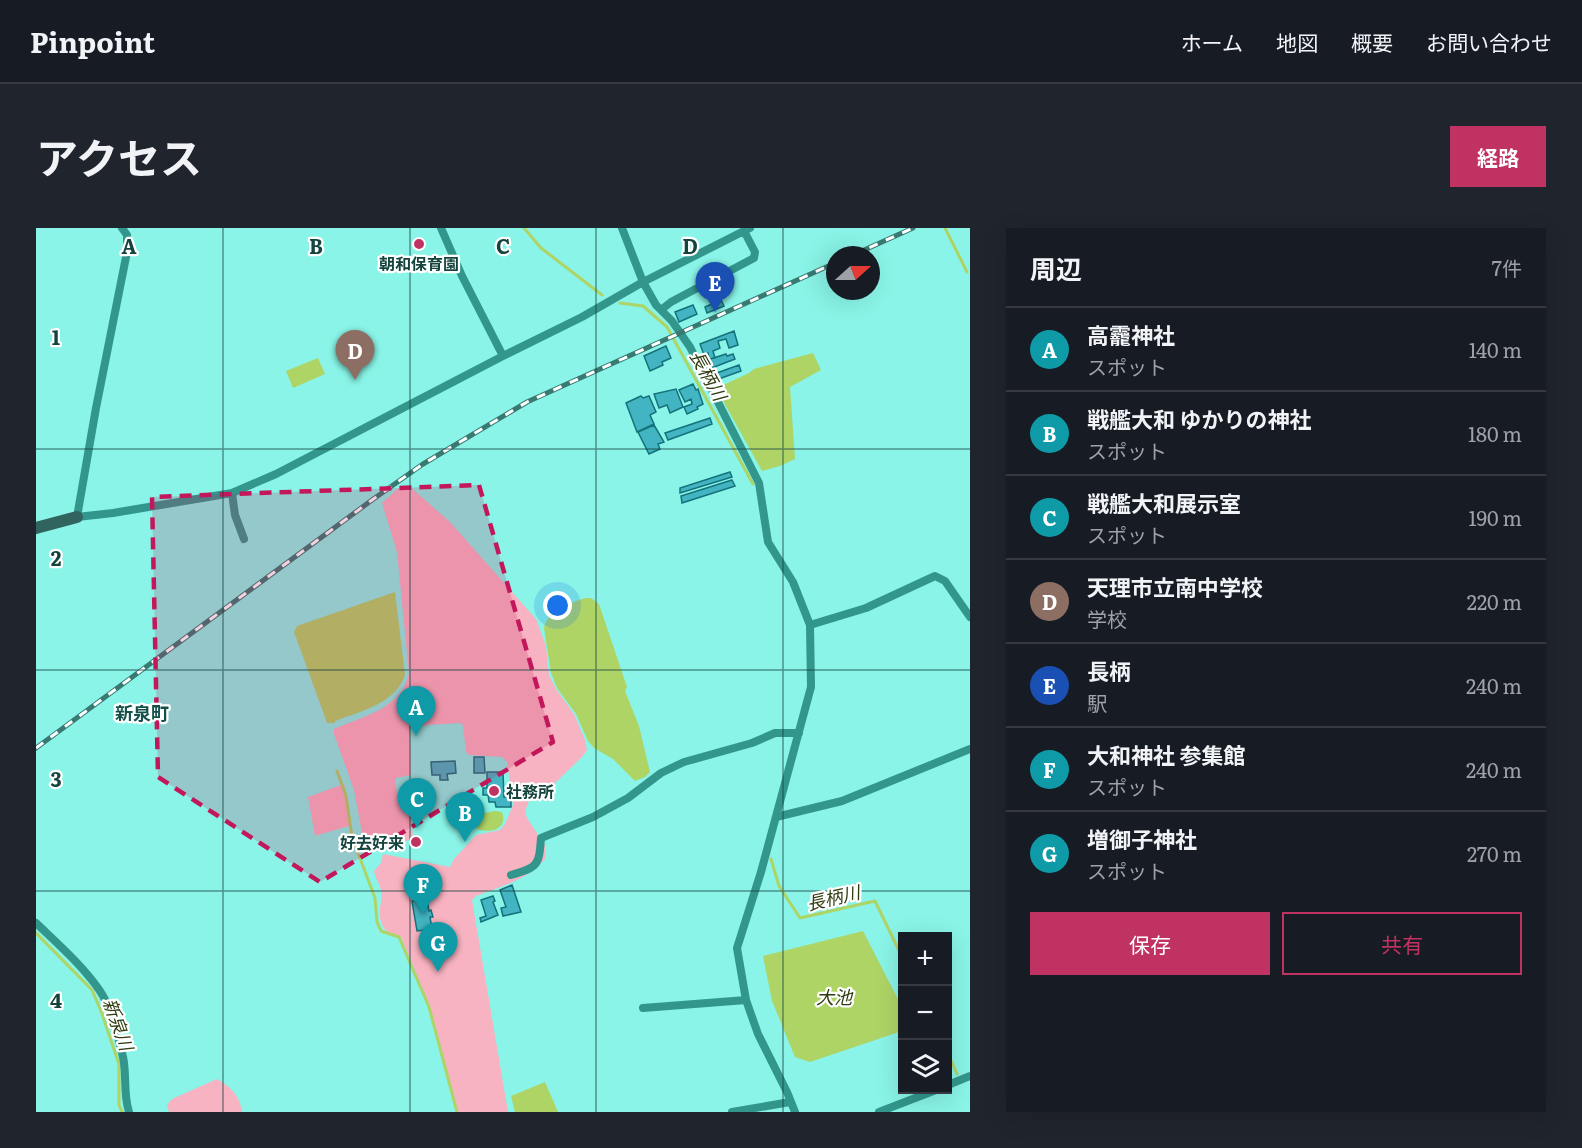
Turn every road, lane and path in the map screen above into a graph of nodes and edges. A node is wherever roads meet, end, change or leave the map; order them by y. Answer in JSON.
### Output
{"nodes":[{"id":1,"x":122,"y":228,"type":"edge"},
{"id":2,"x":441,"y":228,"type":"edge"},
{"id":3,"x":622,"y":228,"type":"edge"},
{"id":4,"x":747,"y":230,"type":"edge"},
{"id":5,"x":643,"y":282,"type":"junction"},
{"id":6,"x":661,"y":310,"type":"junction"},
{"id":7,"x":503,"y":356,"type":"junction"},
{"id":8,"x":232,"y":493,"type":"junction"},
{"id":9,"x":77,"y":517,"type":"junction"},
{"id":10,"x":36,"y":528,"type":"edge"},
{"id":11,"x":244,"y":539,"type":"dead end"},
{"id":12,"x":970,"y":617,"type":"edge"},
{"id":13,"x":810,"y":625,"type":"junction"},
{"id":14,"x":800,"y":733,"type":"junction"},
{"id":15,"x":970,"y":749,"type":"edge"},
{"id":16,"x":776,"y":817,"type":"junction"},
{"id":17,"x":511,"y":875,"type":"dead end"},
{"id":18,"x":36,"y":923,"type":"edge"},
{"id":19,"x":746,"y":1000,"type":"junction"},
{"id":20,"x":643,"y":1008,"type":"dead end"},
{"id":21,"x":970,"y":1076,"type":"edge"},
{"id":22,"x":952,"y":1083,"type":"edge"},
{"id":23,"x":924,"y":1094,"type":"edge"},
{"id":24,"x":790,"y":1102,"type":"junction"},
{"id":25,"x":129,"y":1112,"type":"edge"},
{"id":26,"x":732,"y":1112,"type":"edge"},
{"id":27,"x":795,"y":1112,"type":"edge"},
{"id":28,"x":879,"y":1112,"type":"edge"}],
"edges":[{"from":1,"to":9,"type":"street"},
{"from":2,"to":7,"type":"street"},
{"from":3,"to":5,"type":"street"},
{"from":4,"to":5,"type":"street"},
{"from":4,"to":6,"type":"street"},
{"from":5,"to":6,"type":"street"},
{"from":5,"to":7,"type":"street"},
{"from":6,"to":13,"type":"street"},
{"from":7,"to":8,"type":"street"},
{"from":8,"to":9,"type":"street"},
{"from":8,"to":11,"type":"street"},
{"from":9,"to":10,"type":"street"},
{"from":12,"to":13,"type":"street"},
{"from":13,"to":14,"type":"street"},
{"from":14,"to":16,"type":"street"},
{"from":14,"to":17,"type":"street"},
{"from":15,"to":16,"type":"street"},
{"from":16,"to":19,"type":"street"},
{"from":18,"to":25,"type":"street"},
{"from":19,"to":20,"type":"street"},
{"from":19,"to":24,"type":"street"},
{"from":21,"to":22,"type":"street"},
{"from":23,"to":28,"type":"street"},
{"from":24,"to":26,"type":"street"},
{"from":24,"to":27,"type":"street"}]}
